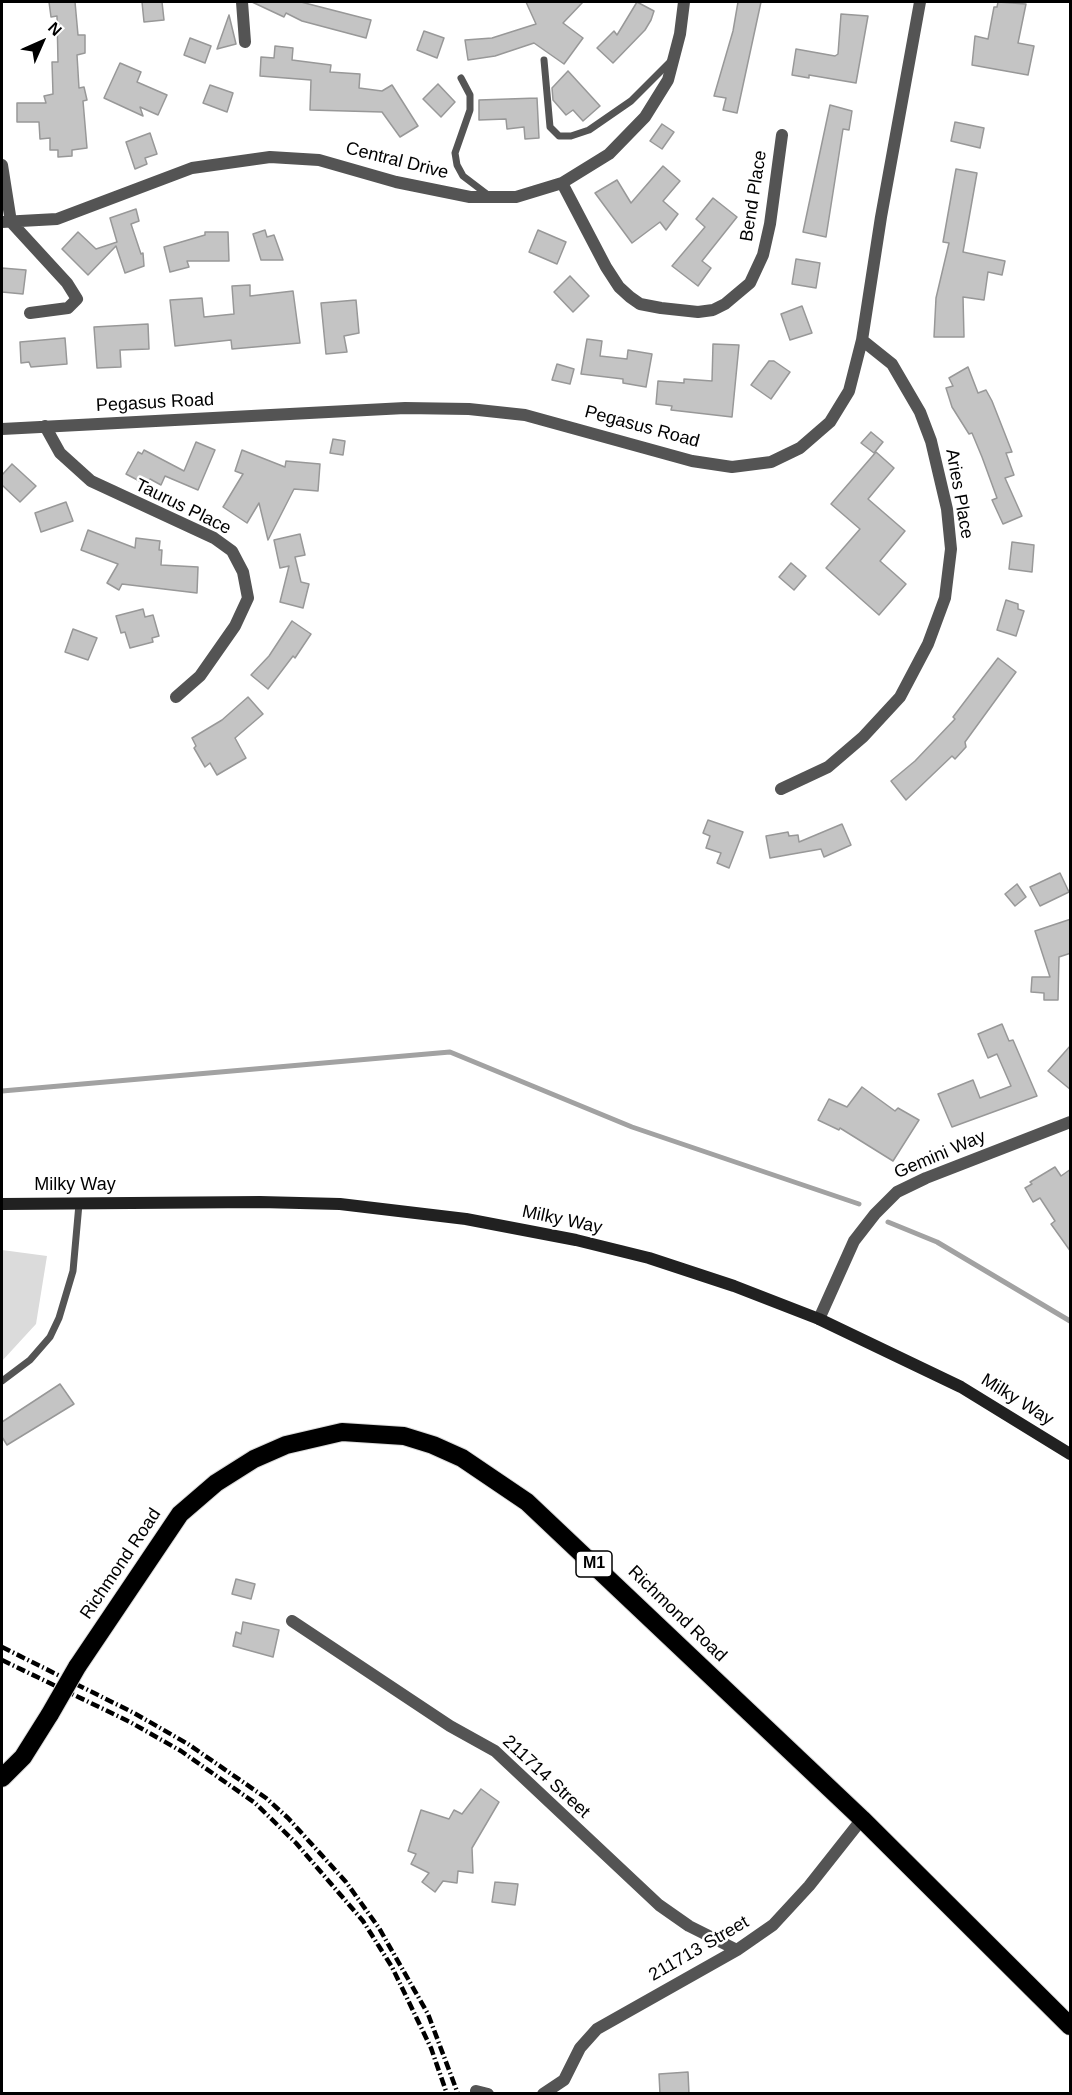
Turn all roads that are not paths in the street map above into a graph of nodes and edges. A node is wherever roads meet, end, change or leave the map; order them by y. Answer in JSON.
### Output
{"nodes":[{"id":1,"x":242,"y":2,"type":"edge"},
{"id":2,"x":684,"y":2,"type":"edge"},
{"id":3,"x":920,"y":2,"type":"edge"},
{"id":4,"x":245,"y":42,"type":"dead end"},
{"id":5,"x":674,"y":57,"type":"junction"},
{"id":6,"x":544,"y":60,"type":"dead end"},
{"id":7,"x":461,"y":78,"type":"dead end"},
{"id":8,"x":782,"y":135,"type":"dead end"},
{"id":9,"x":2,"y":165,"type":"edge"},
{"id":10,"x":562,"y":183,"type":"junction"},
{"id":11,"x":490,"y":197,"type":"junction"},
{"id":12,"x":6,"y":222,"type":"edge"},
{"id":13,"x":30,"y":313,"type":"dead end"},
{"id":14,"x":862,"y":340,"type":"junction"},
{"id":15,"x":45,"y":426,"type":"junction"},
{"id":16,"x":2,"y":429,"type":"edge"},
{"id":17,"x":176,"y":697,"type":"dead end"},
{"id":18,"x":781,"y":789,"type":"dead end"},
{"id":19,"x":1071,"y":1122,"type":"edge"},
{"id":20,"x":2,"y":1204,"type":"edge"},
{"id":21,"x":79,"y":1204,"type":"junction"},
{"id":22,"x":819,"y":1319,"type":"junction"},
{"id":23,"x":2,"y":1381,"type":"edge"},
{"id":24,"x":1071,"y":1454,"type":"edge"},
{"id":25,"x":292,"y":1621,"type":"dead end"},
{"id":26,"x":2,"y":1778,"type":"edge"},
{"id":27,"x":862,"y":1819,"type":"junction"},
{"id":28,"x":737,"y":1950,"type":"junction"},
{"id":29,"x":1071,"y":2026,"type":"edge"},
{"id":30,"x":543,"y":2094,"type":"edge"}],
"edges":[{"from":1,"to":4,"type":"street"},
{"from":2,"to":5,"type":"street","name":"Central Drive"},
{"from":3,"to":14,"type":"street","name":"Pegasus Road"},
{"from":5,"to":6,"type":"lane"},
{"from":5,"to":10,"type":"street","name":"Central Drive"},
{"from":7,"to":11,"type":"lane"},
{"from":8,"to":10,"type":"street","name":"Bend Place"},
{"from":9,"to":12,"type":"street"},
{"from":10,"to":11,"type":"street","name":"Central Drive"},
{"from":11,"to":12,"type":"street","name":"Central Drive"},
{"from":12,"to":13,"type":"street"},
{"from":14,"to":15,"type":"street","name":"Pegasus Road"},
{"from":14,"to":18,"type":"street","name":"Aries Place"},
{"from":15,"to":16,"type":"street","name":"Pegasus Road"},
{"from":15,"to":17,"type":"street","name":"Taurus Place"},
{"from":19,"to":22,"type":"street","name":"Gemini Way"},
{"from":20,"to":21,"type":"street","name":"Milky Way"},
{"from":21,"to":22,"type":"street","name":"Milky Way"},
{"from":21,"to":23,"type":"lane"},
{"from":22,"to":24,"type":"street","name":"Milky Way"},
{"from":25,"to":28,"type":"street","name":"211714 Street"},
{"from":26,"to":27,"type":"highway","name":"Richmond Road","number":"M1","bridge":true},
{"from":27,"to":28,"type":"street","name":"211713 Street"},
{"from":27,"to":29,"type":"highway","name":"Richmond Road","number":"M1"},
{"from":28,"to":30,"type":"street","name":"211713 Street"}]}
